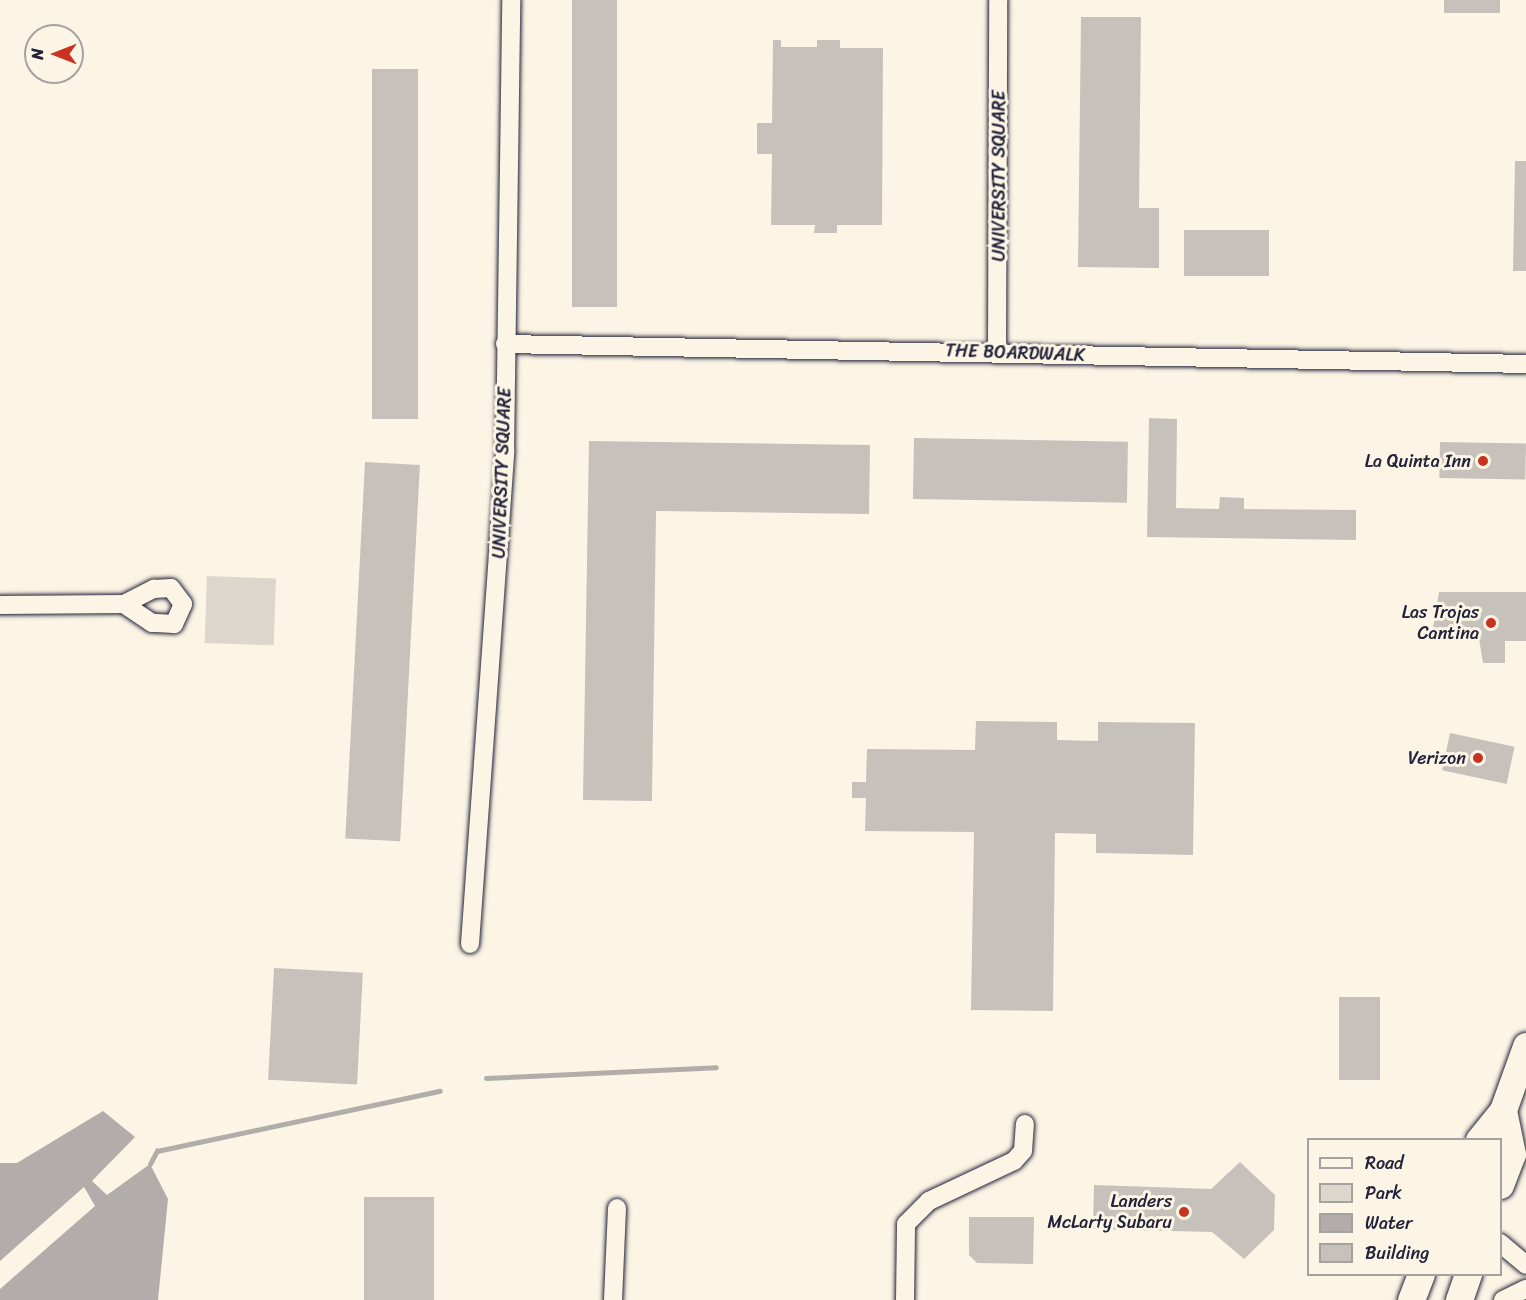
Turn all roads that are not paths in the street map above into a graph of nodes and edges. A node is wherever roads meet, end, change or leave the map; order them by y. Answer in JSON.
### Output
{"nodes":[{"id":1,"x":511,"y":0,"type":"edge"},
{"id":2,"x":998,"y":0,"type":"edge"},
{"id":3,"x":505,"y":344,"type":"junction"},
{"id":4,"x":998,"y":352,"type":"junction"},
{"id":5,"x":1526,"y":364,"type":"edge"},
{"id":6,"x":124,"y":604,"type":"dead end"},
{"id":7,"x":0,"y":605,"type":"edge"},
{"id":8,"x":470,"y":944,"type":"dead end"},
{"id":9,"x":1526,"y":1046,"type":"edge"},
{"id":10,"x":1503,"y":1110,"type":"junction"},
{"id":11,"x":1025,"y":1124,"type":"dead end"},
{"id":12,"x":1481,"y":1138,"type":"edge"},
{"id":13,"x":1502,"y":1180,"type":"edge"},
{"id":14,"x":617,"y":1208,"type":"dead end"},
{"id":15,"x":1502,"y":1245,"type":"edge"},
{"id":16,"x":1526,"y":1265,"type":"edge"},
{"id":17,"x":1421,"y":1276,"type":"edge"},
{"id":18,"x":1468,"y":1276,"type":"edge"},
{"id":19,"x":1526,"y":1289,"type":"edge"},
{"id":20,"x":612,"y":1300,"type":"edge"},
{"id":21,"x":905,"y":1300,"type":"edge"},
{"id":22,"x":1411,"y":1300,"type":"edge"},
{"id":23,"x":1459,"y":1300,"type":"edge"},
{"id":24,"x":1503,"y":1300,"type":"edge"}],
"edges":[{"from":1,"to":3,"type":"street","name":"UNIVERSITY SQUARE"},
{"from":2,"to":4,"type":"street","name":"UNIVERSITY SQUARE"},
{"from":3,"to":4,"type":"street","name":"THE BOARDWALK"},
{"from":3,"to":8,"type":"street","name":"UNIVERSITY SQUARE"},
{"from":4,"to":5,"type":"street","name":"THE BOARDWALK"},
{"from":6,"to":7,"type":"street"},
{"from":9,"to":10,"type":"highway"},
{"from":10,"to":12,"type":"highway"},
{"from":10,"to":13,"type":"highway"},
{"from":11,"to":21,"type":"street"},
{"from":14,"to":20,"type":"street"},
{"from":15,"to":16,"type":"street"},
{"from":17,"to":22,"type":"highway"},
{"from":18,"to":23,"type":"highway"},
{"from":19,"to":24,"type":"street"}]}
